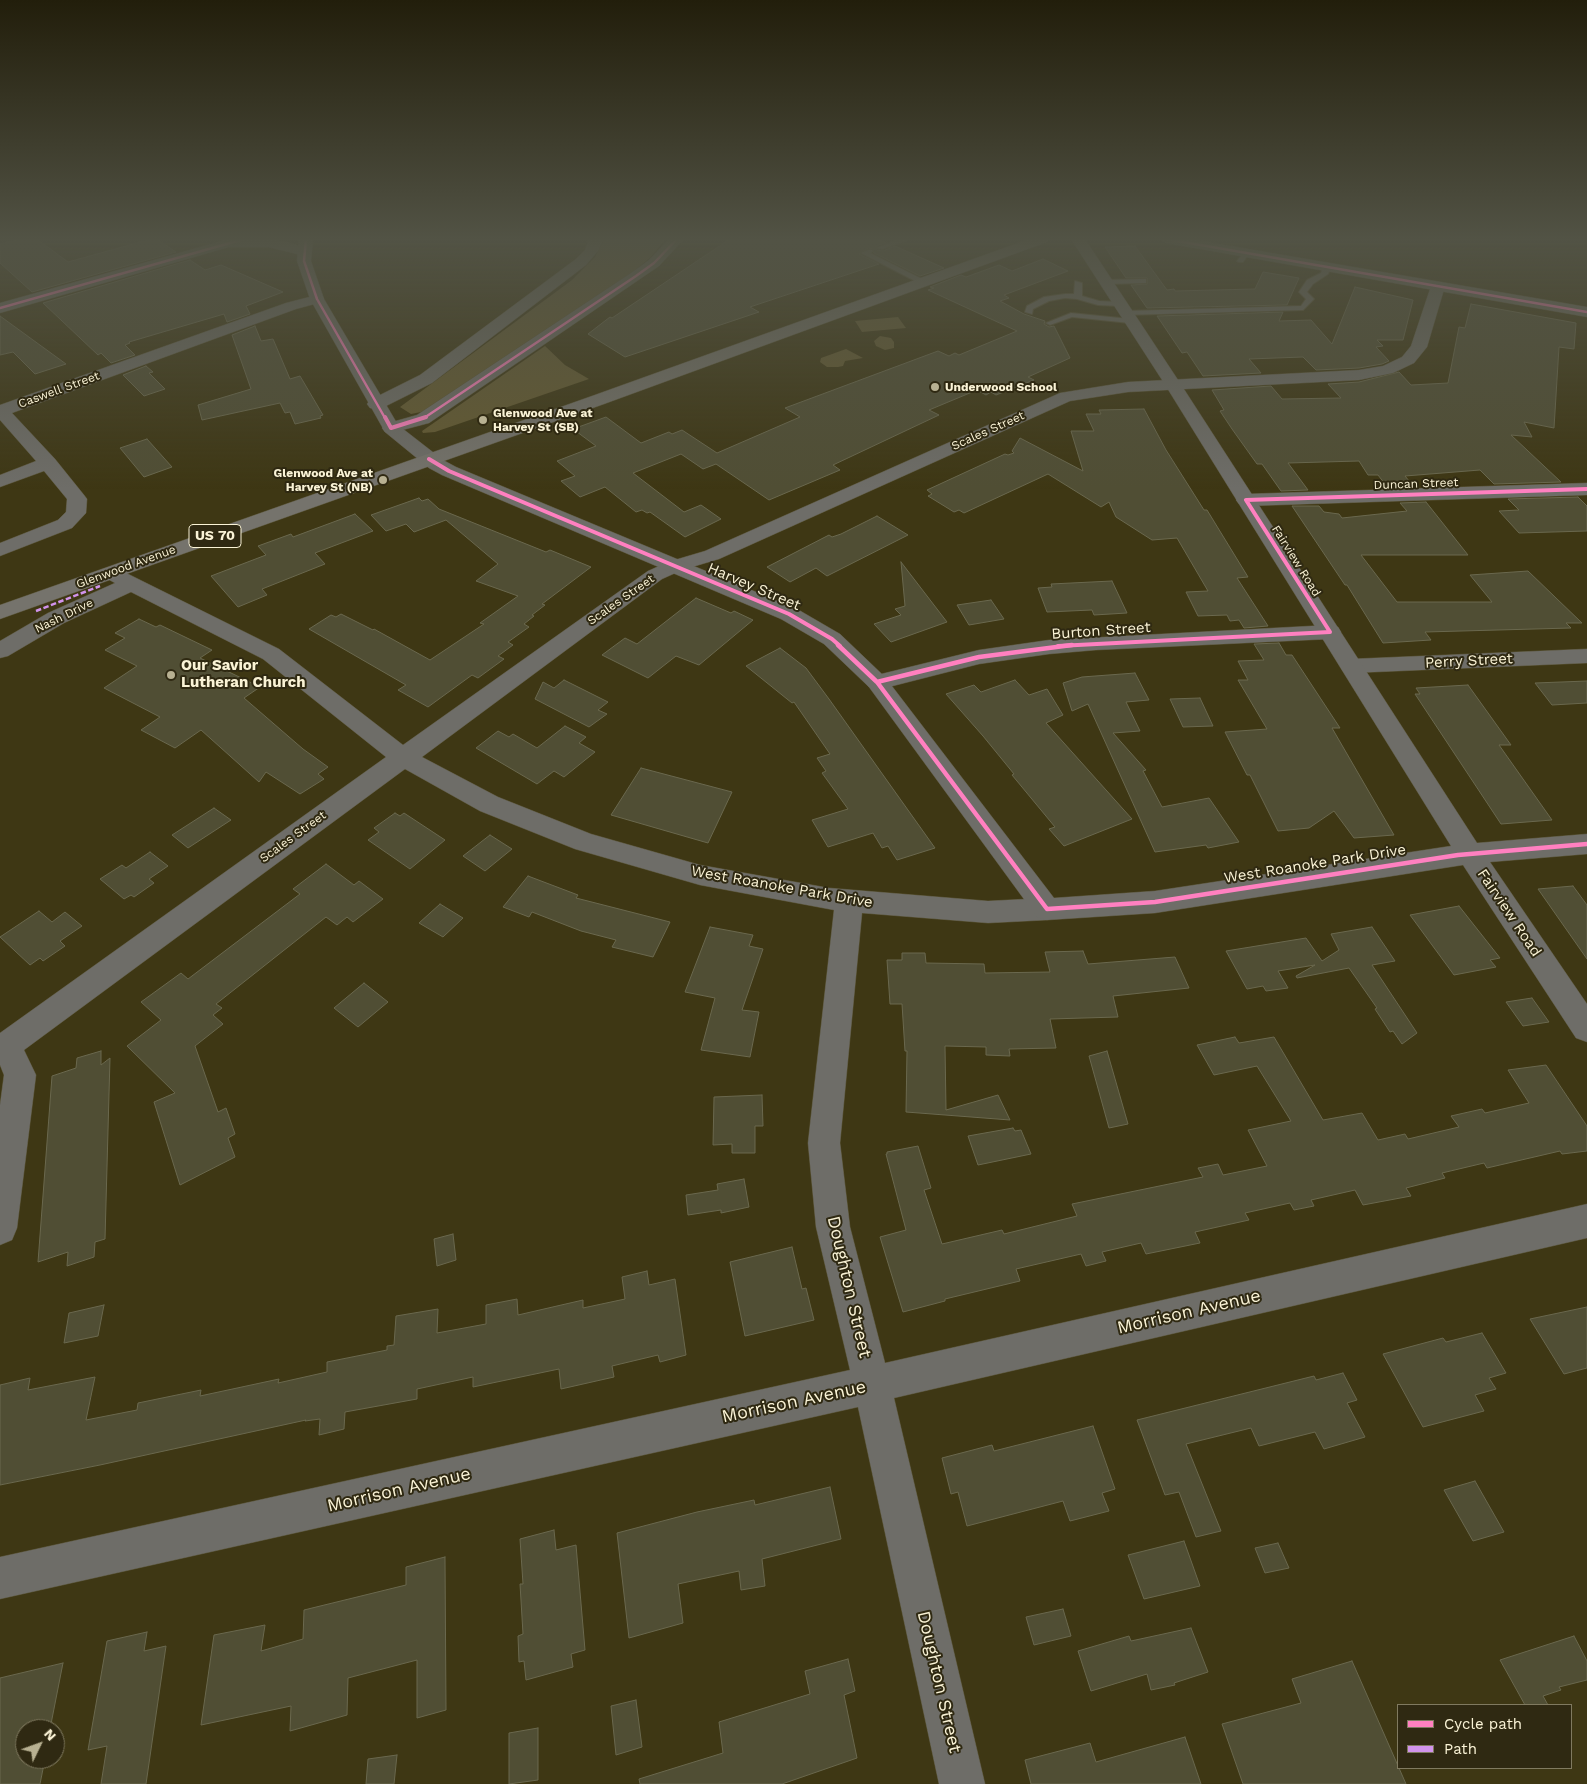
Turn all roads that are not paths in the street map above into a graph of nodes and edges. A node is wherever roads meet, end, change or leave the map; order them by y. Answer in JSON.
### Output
{"nodes":[{"id":1,"x":246,"y":322,"type":"edge"},
{"id":2,"x":330,"y":322,"type":"edge"},
{"id":3,"x":502,"y":322,"type":"edge"},
{"id":4,"x":567,"y":322,"type":"edge"},
{"id":5,"x":795,"y":322,"type":"edge"},
{"id":6,"x":1132,"y":322,"type":"edge"},
{"id":7,"x":1427,"y":322,"type":"edge"},
{"id":8,"x":1172,"y":383,"type":"junction"},
{"id":9,"x":376,"y":404,"type":"junction"},
{"id":10,"x":0,"y":411,"type":"edge"},
{"id":11,"x":391,"y":428,"type":"junction"},
{"id":12,"x":423,"y":454,"type":"junction"},
{"id":13,"x":48,"y":463,"type":"junction"},
{"id":14,"x":0,"y":481,"type":"edge"},
{"id":15,"x":1587,"y":489,"type":"edge"},
{"id":16,"x":1246,"y":500,"type":"junction"},
{"id":17,"x":0,"y":550,"type":"edge"},
{"id":18,"x":675,"y":566,"type":"junction"},
{"id":19,"x":121,"y":578,"type":"junction"},
{"id":20,"x":0,"y":595,"type":"edge"},
{"id":21,"x":0,"y":612,"type":"edge"},
{"id":22,"x":1330,"y":632,"type":"junction"},
{"id":23,"x":0,"y":651,"type":"edge"},
{"id":24,"x":1587,"y":656,"type":"edge"},
{"id":25,"x":1351,"y":666,"type":"junction"},
{"id":26,"x":877,"y":682,"type":"junction"},
{"id":27,"x":402,"y":757,"type":"junction"},
{"id":28,"x":1587,"y":844,"type":"edge"},
{"id":29,"x":1470,"y":854,"type":"junction"},
{"id":30,"x":849,"y":901,"type":"junction"},
{"id":31,"x":1047,"y":909,"type":"junction"},
{"id":32,"x":1587,"y":1029,"type":"edge"},
{"id":33,"x":4,"y":1048,"type":"edge"},
{"id":34,"x":1587,"y":1221,"type":"edge"},
{"id":35,"x":0,"y":1228,"type":"edge"},
{"id":36,"x":872,"y":1384,"type":"junction"},
{"id":37,"x":0,"y":1578,"type":"edge"},
{"id":38,"x":962,"y":1784,"type":"edge"}],
"edges":[{"from":1,"to":10,"type":"street","name":"Caswell Street"},
{"from":2,"to":9,"type":"street","name":"Harvey Street"},
{"from":3,"to":9,"type":"street"},
{"from":4,"to":11,"type":"street"},
{"from":5,"to":12,"type":"main road","name":"Glenwood Avenue","number":"US 70"},
{"from":6,"to":8,"type":"street","name":"Fairview Road"},
{"from":7,"to":8,"type":"street","name":"Scales Street"},
{"from":8,"to":16,"type":"street","name":"Fairview Road"},
{"from":8,"to":18,"type":"street","name":"Scales Street"},
{"from":9,"to":11,"type":"street","name":"Harvey Street"},
{"from":10,"to":13,"type":"street"},
{"from":11,"to":12,"type":"street","name":"Harvey Street"},
{"from":12,"to":18,"type":"street","name":"Harvey Street"},
{"from":12,"to":19,"type":"main road","name":"Glenwood Avenue","number":"US 70"},
{"from":12,"to":20,"type":"main road","name":"Glenwood Avenue","number":"US 70"},
{"from":13,"to":14,"type":"street"},
{"from":13,"to":17,"type":"street"},
{"from":15,"to":16,"type":"street","name":"Duncan Street"},
{"from":16,"to":22,"type":"street","name":"Fairview Road"},
{"from":18,"to":26,"type":"street","name":"Harvey Street"},
{"from":18,"to":27,"type":"street","name":"Scales Street"},
{"from":19,"to":21,"type":"main road","name":"Glenwood Avenue","number":"US 70"},
{"from":19,"to":23,"type":"street","name":"Nash Drive"},
{"from":19,"to":27,"type":"street","name":"West Roanoke Park Drive"},
{"from":22,"to":25,"type":"street","name":"Fairview Road"},
{"from":22,"to":26,"type":"street","name":"Burton Street"},
{"from":24,"to":25,"type":"street","name":"Perry Street"},
{"from":25,"to":29,"type":"street","name":"Fairview Road"},
{"from":26,"to":31,"type":"street","name":"Harvey Street"},
{"from":27,"to":30,"type":"street","name":"West Roanoke Park Drive"},
{"from":27,"to":33,"type":"street","name":"Scales Street"},
{"from":28,"to":29,"type":"street","name":"West Roanoke Park Drive"},
{"from":29,"to":31,"type":"street","name":"West Roanoke Park Drive"},
{"from":29,"to":32,"type":"street","name":"Fairview Road"},
{"from":30,"to":31,"type":"street","name":"West Roanoke Park Drive"},
{"from":30,"to":36,"type":"street","name":"Doughton Street"},
{"from":33,"to":35,"type":"street"},
{"from":34,"to":36,"type":"street","name":"Morrison Avenue"},
{"from":36,"to":37,"type":"street","name":"Morrison Avenue"},
{"from":36,"to":38,"type":"street","name":"Doughton Street"}]}
